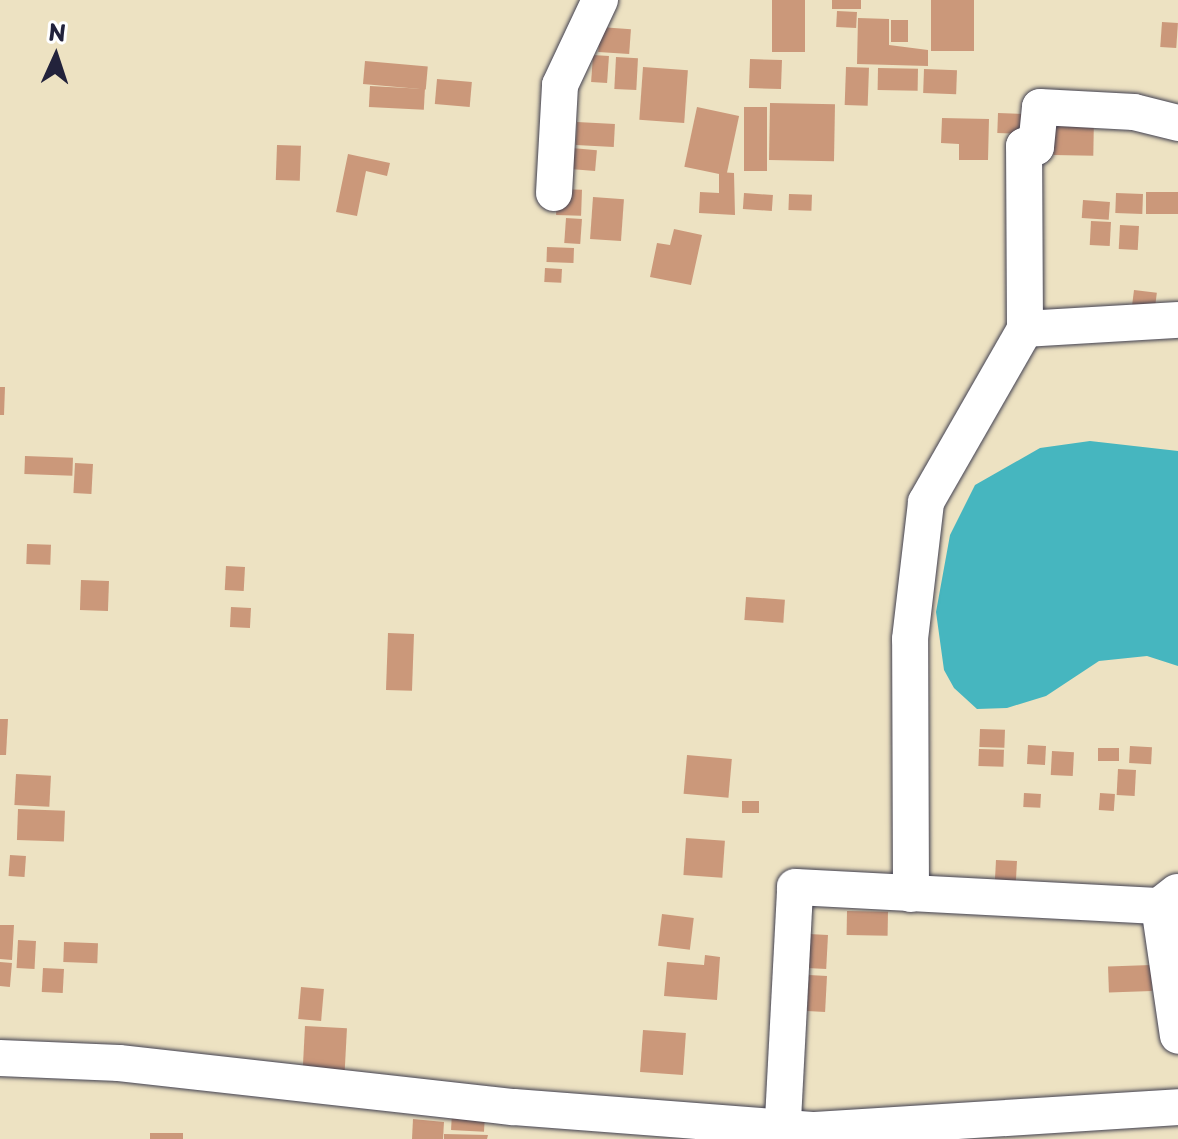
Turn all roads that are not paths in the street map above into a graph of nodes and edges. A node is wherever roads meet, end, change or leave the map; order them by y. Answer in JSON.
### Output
{"nodes":[{"id":1,"x":600,"y":0,"type":"edge"},
{"id":2,"x":1178,"y":123,"type":"edge"},
{"id":3,"x":554,"y":193,"type":"dead end"},
{"id":4,"x":1178,"y":320,"type":"edge"},
{"id":5,"x":1025,"y":329,"type":"junction"},
{"id":6,"x":911,"y":894,"type":"junction"},
{"id":7,"x":1168,"y":899,"type":"edge"},
{"id":8,"x":1178,"y":1036,"type":"edge"},
{"id":9,"x":0,"y":1058,"type":"edge"},
{"id":10,"x":1178,"y":1107,"type":"edge"},
{"id":11,"x":782,"y":1133,"type":"edge"}],
"edges":[{"from":1,"to":3,"type":"street"},
{"from":2,"to":5,"type":"street"},
{"from":4,"to":5,"type":"street"},
{"from":5,"to":6,"type":"street"},
{"from":6,"to":7,"type":"street"},
{"from":6,"to":11,"type":"street"},
{"from":7,"to":8,"type":"street"},
{"from":9,"to":11,"type":"street"},
{"from":10,"to":11,"type":"street"}]}
